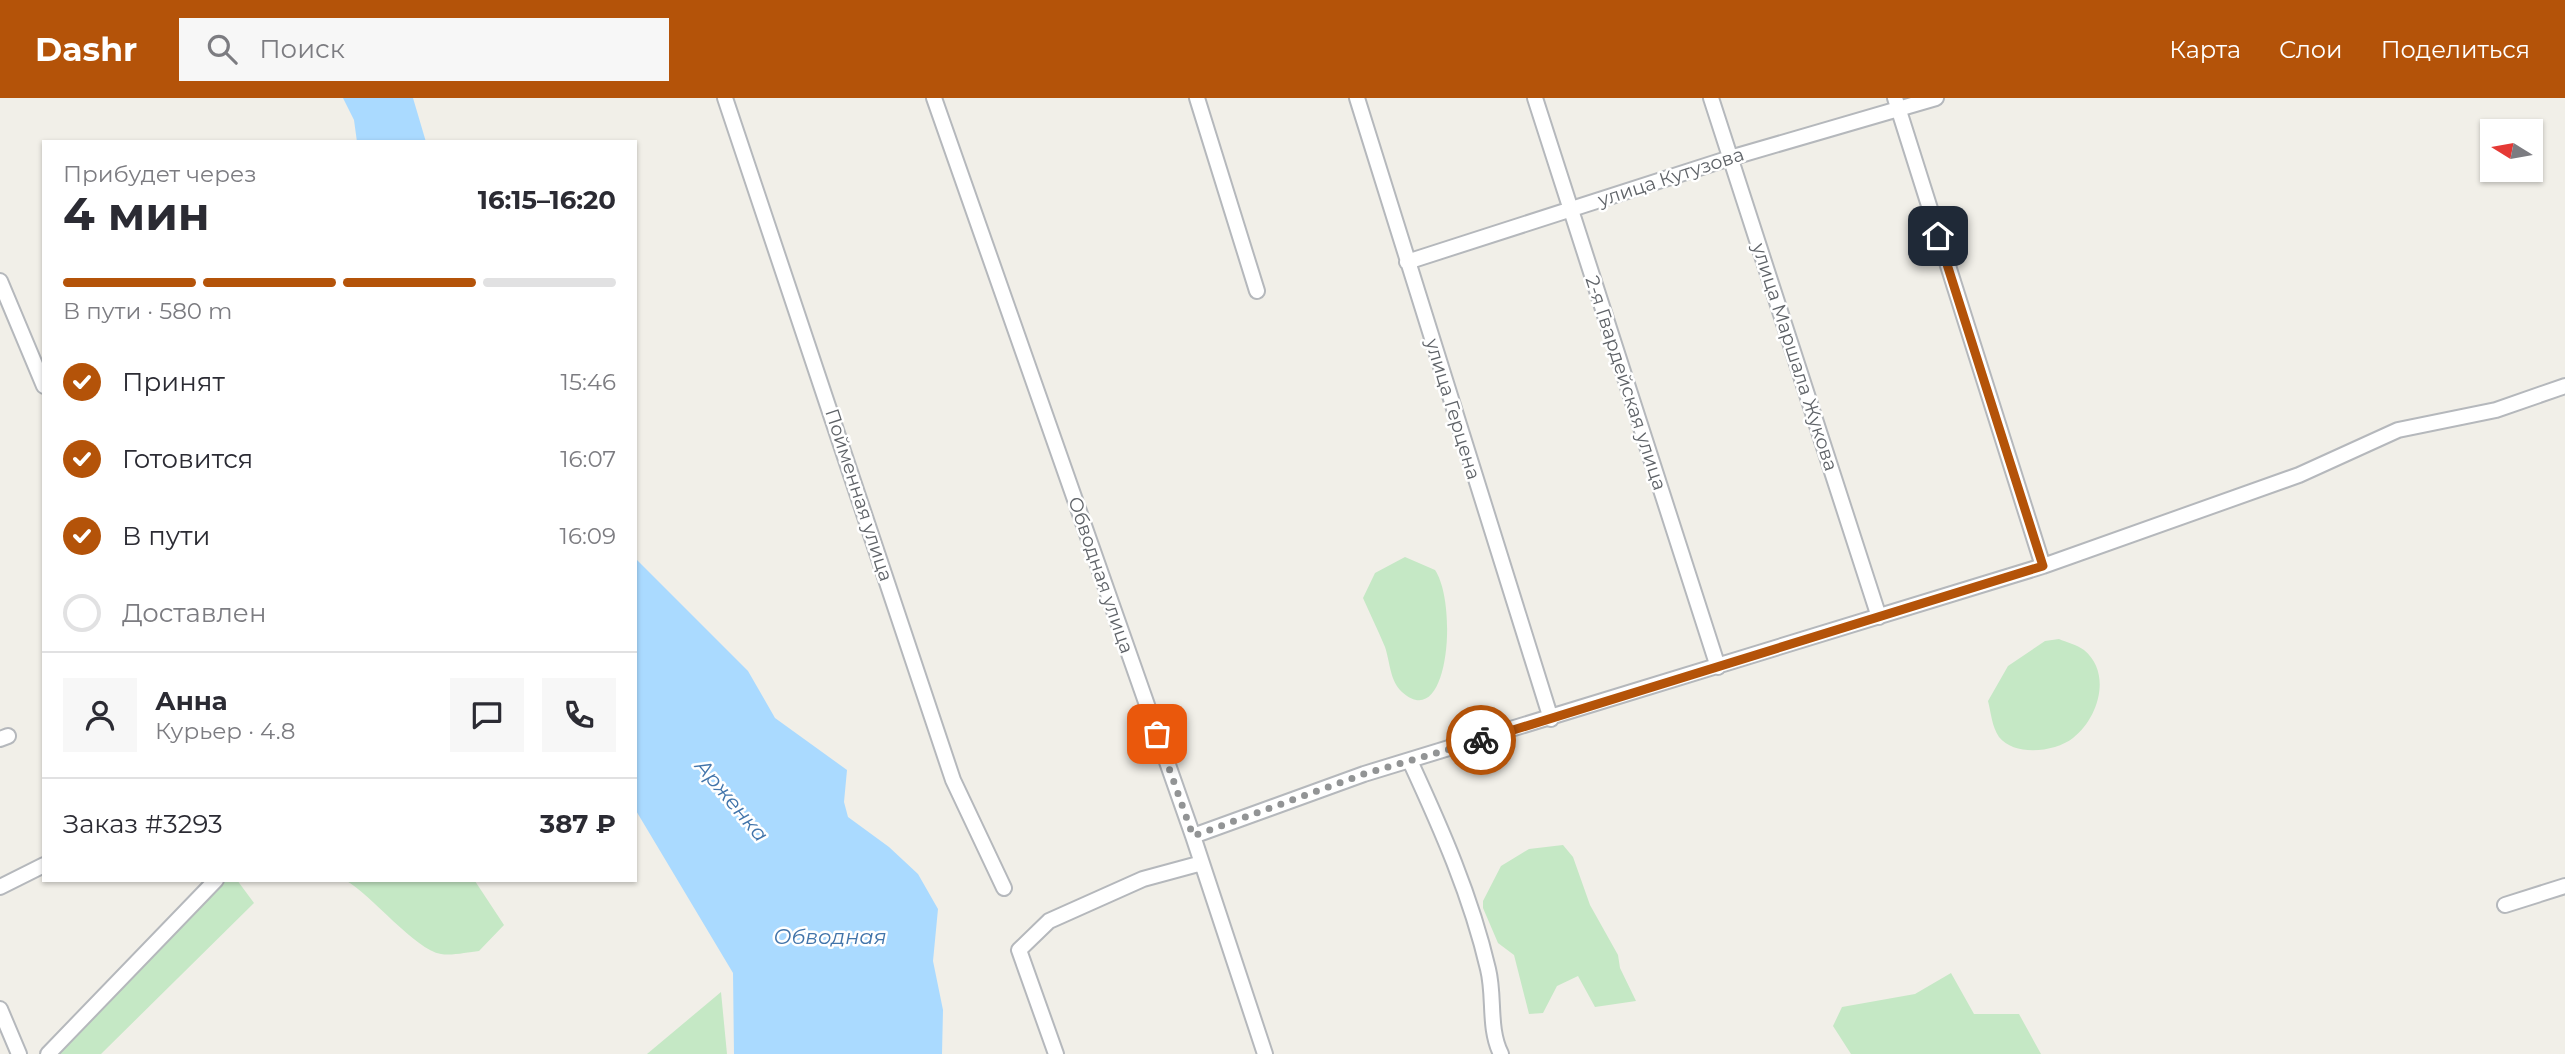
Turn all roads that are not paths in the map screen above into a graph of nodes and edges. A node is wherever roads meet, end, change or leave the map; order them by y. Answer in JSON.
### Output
{"nodes":[{"id":1,"x":725,"y":98,"type":"edge"},
{"id":2,"x":933,"y":98,"type":"edge"},
{"id":3,"x":1197,"y":98,"type":"edge"},
{"id":4,"x":1357,"y":98,"type":"edge"},
{"id":5,"x":1535,"y":98,"type":"edge"},
{"id":6,"x":1711,"y":98,"type":"edge"},
{"id":7,"x":1936,"y":98,"type":"edge"},
{"id":8,"x":1896,"y":104,"type":"edge"},
{"id":9,"x":1730,"y":158,"type":"junction"},
{"id":10,"x":1569,"y":210,"type":"junction"},
{"id":11,"x":1407,"y":262,"type":"junction"},
{"id":12,"x":0,"y":281,"type":"edge"},
{"id":13,"x":1257,"y":291,"type":"dead end"},
{"id":14,"x":42,"y":381,"type":"edge"},
{"id":15,"x":2565,"y":386,"type":"edge"},
{"id":16,"x":2043,"y":566,"type":"junction"},
{"id":17,"x":1880,"y":617,"type":"junction"},
{"id":18,"x":1718,"y":667,"type":"junction"},
{"id":19,"x":1551,"y":719,"type":"junction"},
{"id":20,"x":1410,"y":761,"type":"junction"},
{"id":21,"x":1193,"y":836,"type":"junction"},
{"id":22,"x":1202,"y":863,"type":"junction"},
{"id":23,"x":42,"y":866,"type":"edge"},
{"id":24,"x":214,"y":882,"type":"edge"},
{"id":25,"x":2565,"y":886,"type":"edge"},
{"id":26,"x":0,"y":887,"type":"edge"},
{"id":27,"x":1004,"y":888,"type":"dead end"},
{"id":28,"x":2505,"y":905,"type":"dead end"},
{"id":29,"x":0,"y":1009,"type":"edge"},
{"id":30,"x":19,"y":1054,"type":"edge"},
{"id":31,"x":48,"y":1054,"type":"edge"},
{"id":32,"x":1056,"y":1054,"type":"edge"},
{"id":33,"x":1265,"y":1054,"type":"edge"},
{"id":34,"x":1501,"y":1054,"type":"edge"}],
"edges":[{"from":1,"to":27,"type":"street","name":"Пойменная улица"},
{"from":2,"to":21,"type":"street","name":"Обводная улица"},
{"from":3,"to":13,"type":"street"},
{"from":4,"to":11,"type":"street","name":"улица Герцена"},
{"from":5,"to":10,"type":"street","name":"2-я Гвардейская улица"},
{"from":6,"to":9,"type":"street","name":"улица Маршала Жукова"},
{"from":7,"to":8,"type":"street","name":"улица Кутузова"},
{"from":8,"to":9,"type":"street","name":"улица Кутузова"},
{"from":8,"to":16,"type":"street"},
{"from":9,"to":10,"type":"street","name":"улица Кутузова"},
{"from":9,"to":17,"type":"street","name":"улица Маршала Жукова"},
{"from":10,"to":11,"type":"street","name":"улица Кутузова"},
{"from":10,"to":18,"type":"street","name":"2-я Гвардейская улица"},
{"from":11,"to":19,"type":"street","name":"улица Герцена"},
{"from":12,"to":14,"type":"street"},
{"from":15,"to":16,"type":"street"},
{"from":16,"to":17,"type":"street"},
{"from":17,"to":18,"type":"street"},
{"from":18,"to":19,"type":"street"},
{"from":19,"to":20,"type":"street"},
{"from":20,"to":21,"type":"street"},
{"from":20,"to":34,"type":"street"},
{"from":21,"to":22,"type":"street","name":"Обводная улица"},
{"from":22,"to":32,"type":"street"},
{"from":22,"to":33,"type":"street","name":"Обводная улица"},
{"from":23,"to":26,"type":"street"},
{"from":24,"to":31,"type":"street"},
{"from":25,"to":28,"type":"street"},
{"from":29,"to":30,"type":"street"}]}
